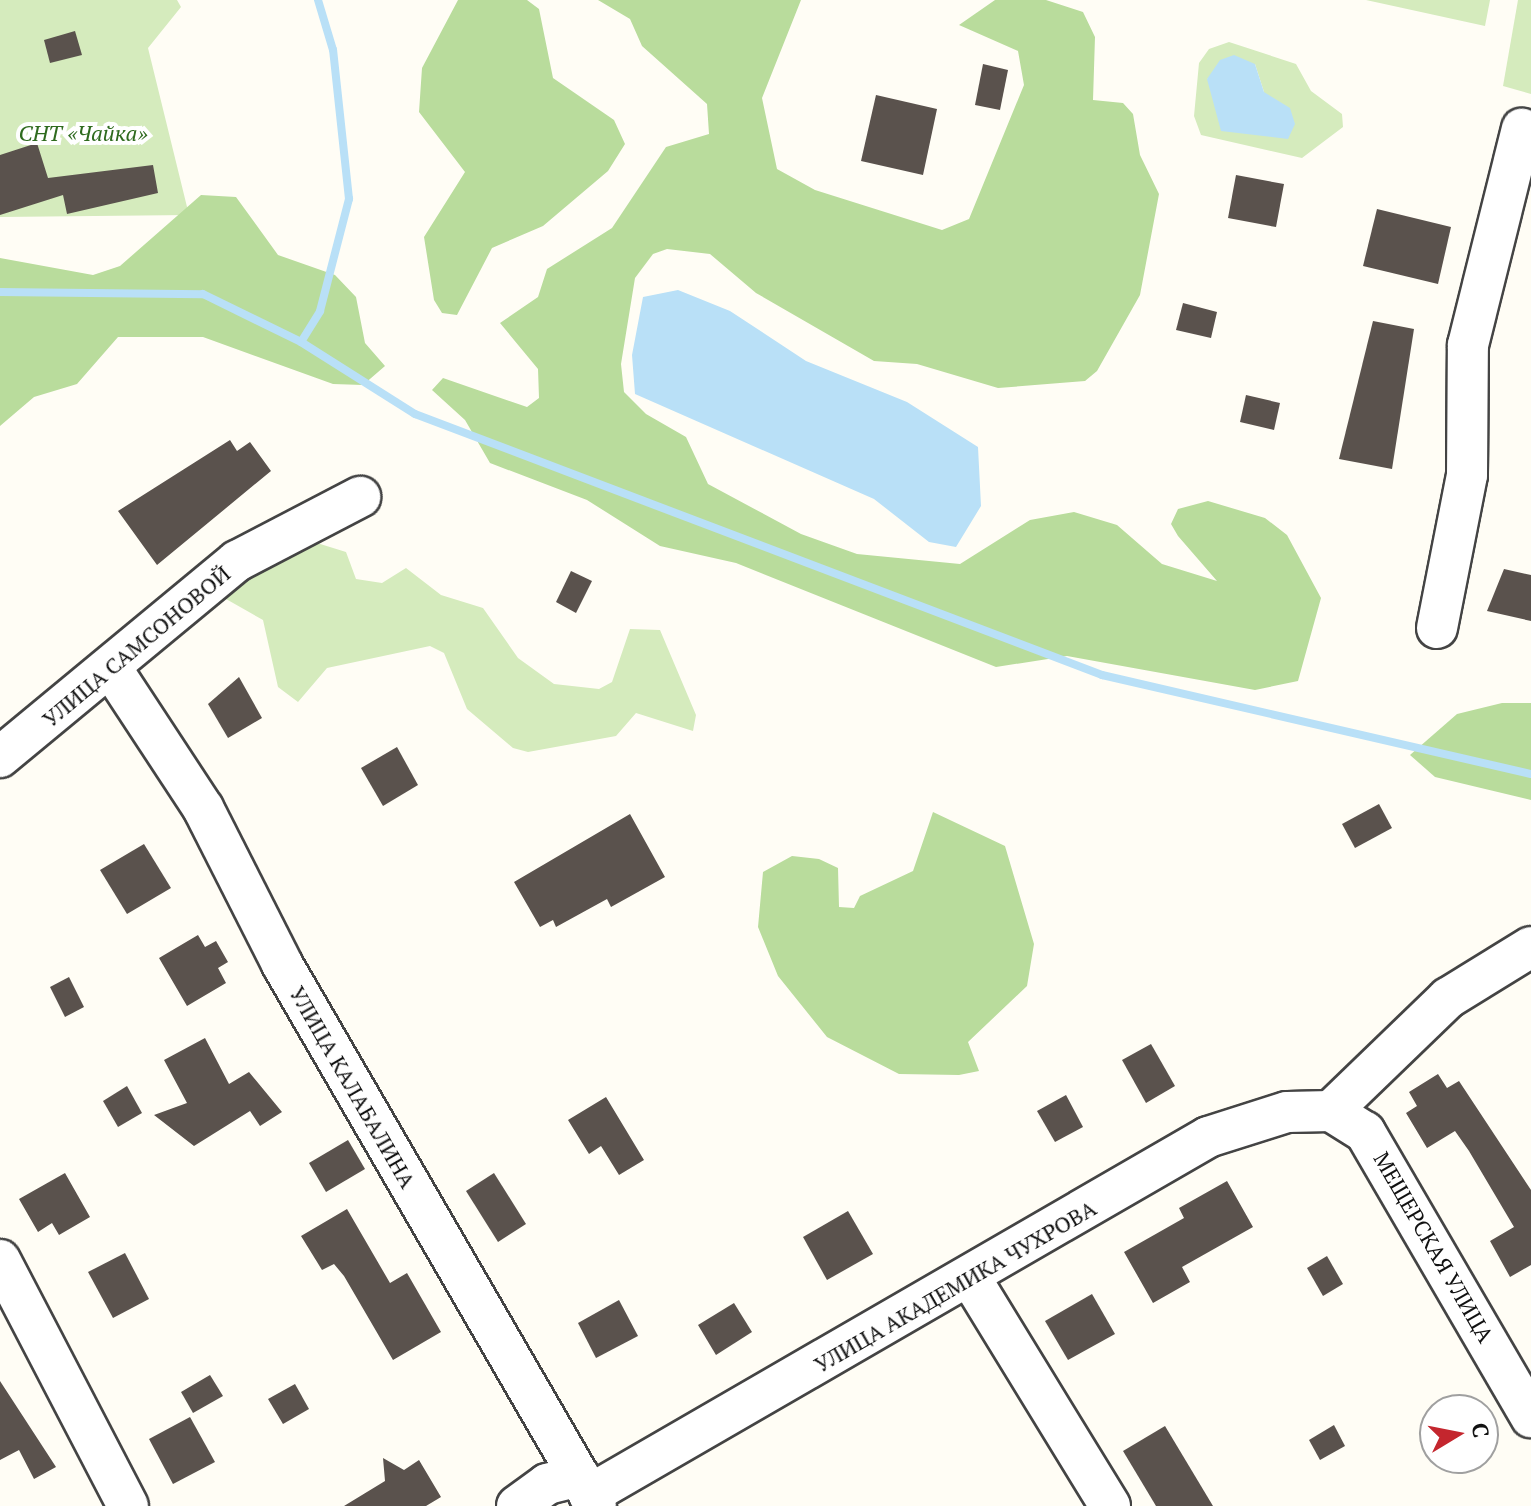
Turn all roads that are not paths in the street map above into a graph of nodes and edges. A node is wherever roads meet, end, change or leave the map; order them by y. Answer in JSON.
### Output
{"nodes":[{"id":1,"x":1522,"y":129,"type":"dead end"},
{"id":2,"x":360,"y":497,"type":"dead end"},
{"id":3,"x":1437,"y":628,"type":"dead end"},
{"id":4,"x":111,"y":668,"type":"junction"},
{"id":5,"x":0,"y":757,"type":"edge"},
{"id":6,"x":1531,"y":947,"type":"edge"},
{"id":7,"x":1331,"y":1111,"type":"junction"},
{"id":8,"x":0,"y":1260,"type":"edge"},
{"id":9,"x":971,"y":1279,"type":"junction"},
{"id":10,"x":1531,"y":1417,"type":"edge"},
{"id":11,"x":588,"y":1492,"type":"edge"},
{"id":12,"x":128,"y":1506,"type":"edge"},
{"id":13,"x":517,"y":1506,"type":"edge"},
{"id":14,"x":1110,"y":1506,"type":"edge"}],
"edges":[{"from":1,"to":3,"type":"street"},
{"from":2,"to":4,"type":"street","name":"УЛИЦА САМСОНОВОЙ"},
{"from":4,"to":5,"type":"street","name":"УЛИЦА САМСОНОВОЙ"},
{"from":4,"to":11,"type":"street","name":"УЛИЦА КАЛАБАЛИНА"},
{"from":6,"to":7,"type":"street"},
{"from":7,"to":9,"type":"street","name":"УЛИЦА АКАДЕМИКА ЧУХРОВА"},
{"from":7,"to":10,"type":"street","name":"МЕЩЕРСКАЯ УЛИЦА"},
{"from":8,"to":12,"type":"street"},
{"from":9,"to":11,"type":"street","name":"УЛИЦА АКАДЕМИКА ЧУХРОВА"},
{"from":9,"to":14,"type":"street"},
{"from":11,"to":13,"type":"street","name":"УЛИЦА АКАДЕМИКА ЧУХРОВА"}]}
